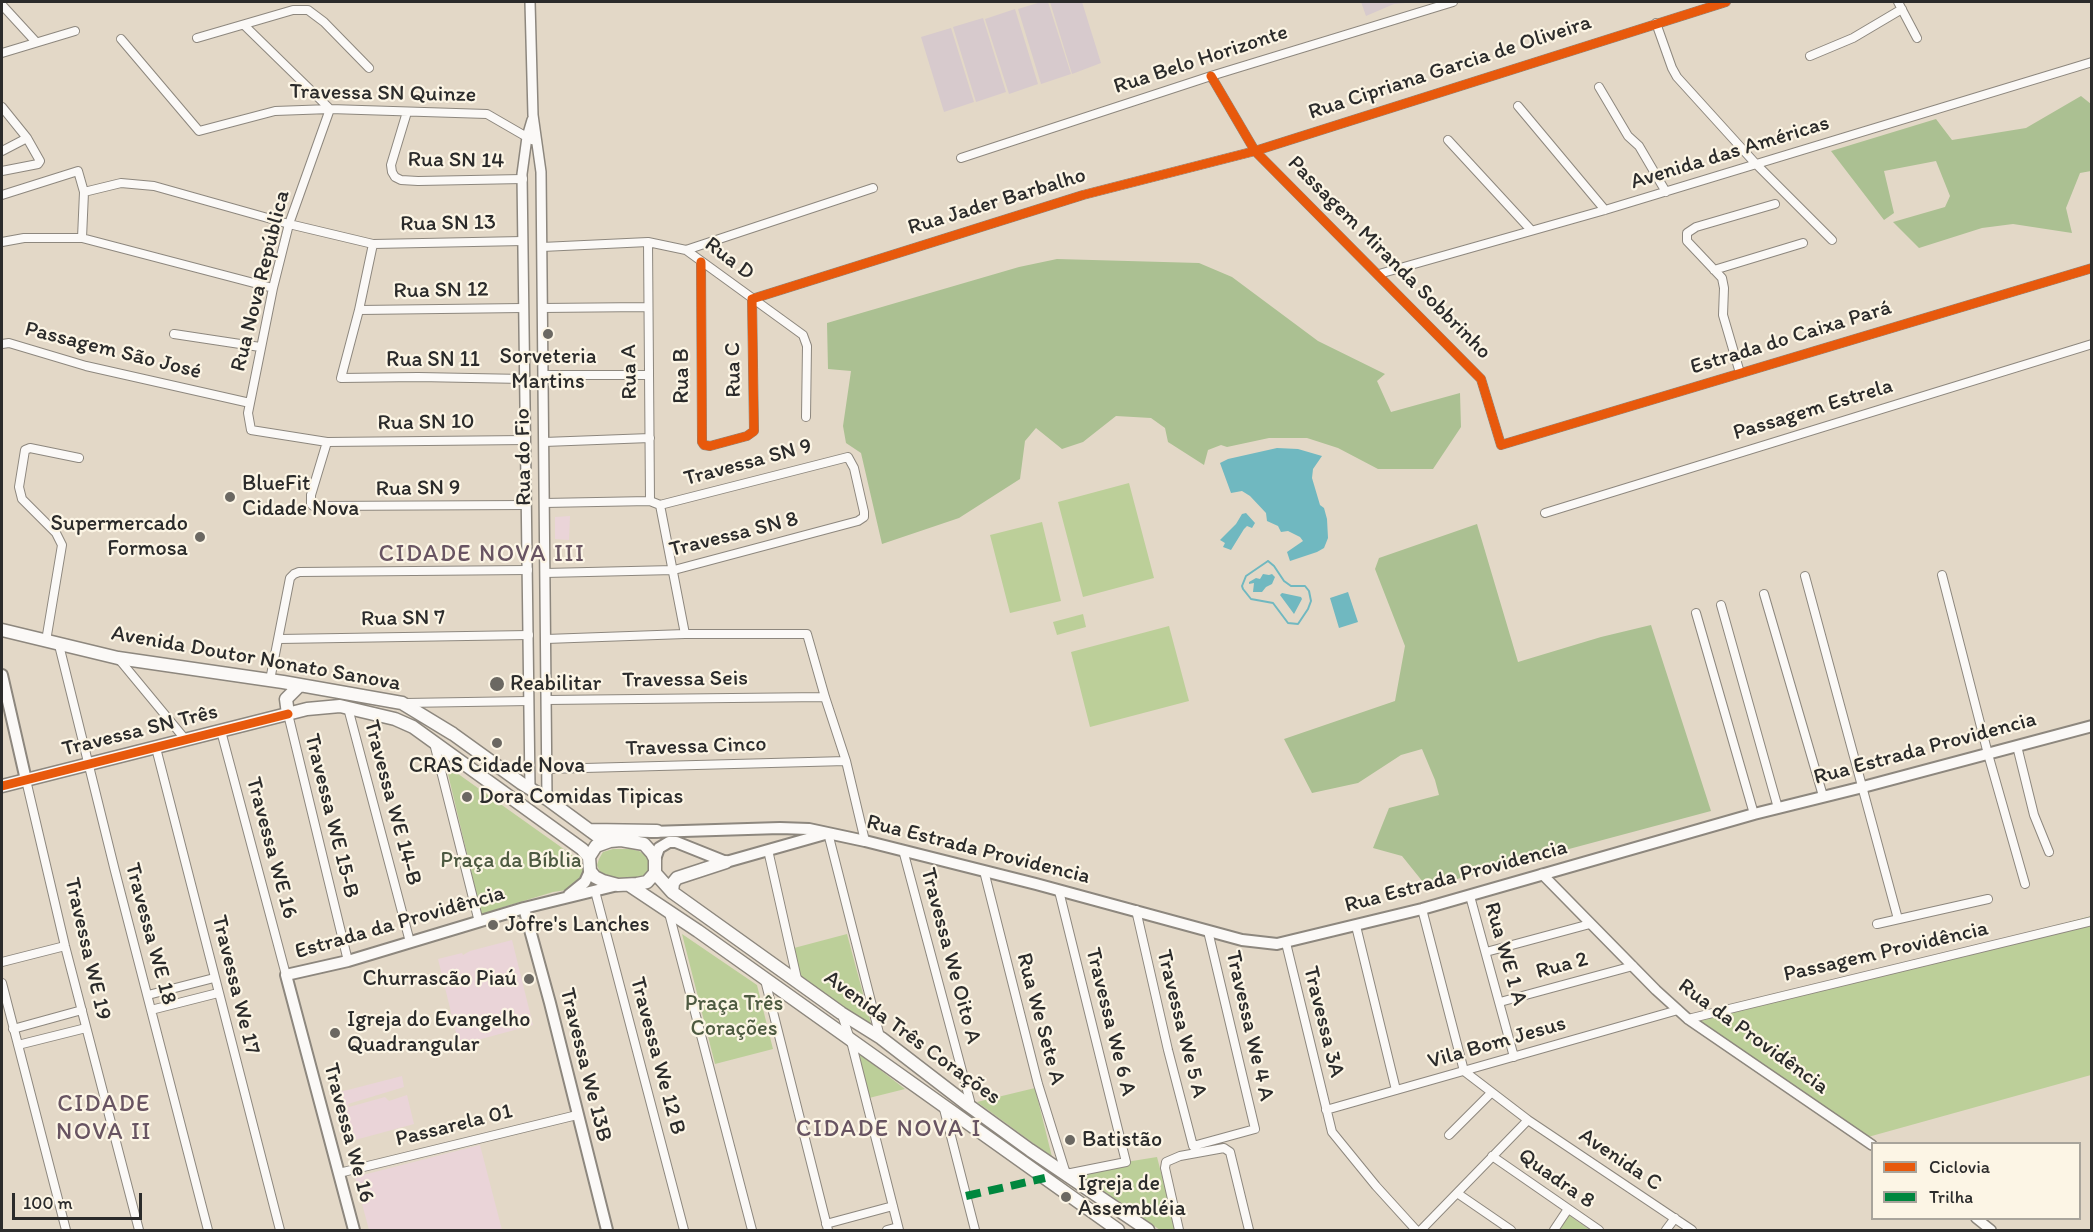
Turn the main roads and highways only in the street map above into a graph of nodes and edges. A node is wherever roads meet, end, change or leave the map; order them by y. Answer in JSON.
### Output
{"nodes":[{"id":1,"x":2,"y":630,"type":"edge"},
{"id":2,"x":2,"y":675,"type":"edge"},
{"id":3,"x":298,"y":686,"type":"junction"},
{"id":4,"x":288,"y":714,"type":"junction"},
{"id":5,"x":2091,"y":726,"type":"edge"},
{"id":6,"x":26,"y":780,"type":"junction"},
{"id":7,"x":2,"y":786,"type":"edge"},
{"id":8,"x":526,"y":786,"type":"junction"},
{"id":9,"x":513,"y":798,"type":"junction"},
{"id":10,"x":562,"y":811,"type":"junction"},
{"id":11,"x":548,"y":824,"type":"junction"},
{"id":12,"x":590,"y":830,"type":"junction"},
{"id":13,"x":657,"y":831,"type":"junction"},
{"id":14,"x":828,"y":833,"type":"junction"},
{"id":15,"x":616,"y":841,"type":"junction"},
{"id":16,"x":589,"y":857,"type":"junction"},
{"id":17,"x":655,"y":859,"type":"junction"},
{"id":18,"x":726,"y":862,"type":"junction"},
{"id":19,"x":590,"y":871,"type":"junction"},
{"id":20,"x":655,"y":873,"type":"junction"},
{"id":21,"x":624,"y":885,"type":"junction"},
{"id":22,"x":672,"y":892,"type":"junction"},
{"id":23,"x":566,"y":898,"type":"junction"},
{"id":24,"x":524,"y":908,"type":"junction"},
{"id":25,"x":286,"y":975,"type":"joint"},
{"id":26,"x":1066,"y":1174,"type":"junction"},
{"id":27,"x":1052,"y":1183,"type":"junction"},
{"id":28,"x":1115,"y":1229,"type":"edge"},
{"id":29,"x":354,"y":1230,"type":"edge"},
{"id":30,"x":607,"y":1230,"type":"edge"},
{"id":31,"x":1148,"y":1230,"type":"edge"}],
"edges":[{"from":1,"to":3,"type":"main road","name":"Avenida Doutor Nonato Sanova"},
{"from":2,"to":6,"type":"main road","name":"Travessa WE 19"},
{"from":3,"to":4,"type":"main road"},
{"from":3,"to":8,"type":"main road","name":"Avenida Doutor Nonato Sanova"},
{"from":4,"to":6,"type":"main road","name":"Travessa SN Três"},
{"from":4,"to":9,"type":"main road","name":"Travessa SN Três"},
{"from":5,"to":14,"type":"main road","name":"Rua Estrada Providencia"},
{"from":6,"to":7,"type":"main road","name":"Travessa SN Três"},
{"from":8,"to":9,"type":"main road"},
{"from":8,"to":10,"type":"main road","name":"Avenida Doutor Nonato Sanova"},
{"from":9,"to":11,"type":"main road","name":"Travessa SN Três"},
{"from":10,"to":11,"type":"main road"},
{"from":10,"to":12,"type":"main road","name":"Avenida Doutor Nonato Sanova"},
{"from":11,"to":16,"type":"main road","name":"Travessa SN Três"},
{"from":12,"to":13,"type":"main road"},
{"from":12,"to":15,"type":"main road","name":"Avenida Doutor Nonato Sanova"},
{"from":13,"to":14,"type":"main road","name":"Rua Estrada Providencia"},
{"from":13,"to":15,"type":"main road","name":"Rua Estrada Providencia"},
{"from":14,"to":18,"type":"main road","name":"Rua Estrada Providencia"},
{"from":15,"to":16,"type":"main road"},
{"from":15,"to":17,"type":"main road"},
{"from":16,"to":19,"type":"main road"},
{"from":17,"to":18,"type":"main road"},
{"from":17,"to":20,"type":"main road"},
{"from":18,"to":22,"type":"main road"},
{"from":19,"to":21,"type":"main road"},
{"from":19,"to":23,"type":"main road"},
{"from":20,"to":21,"type":"main road"},
{"from":20,"to":22,"type":"main road","name":"Avenida Três Corações"},
{"from":21,"to":23,"type":"main road","name":"Estrada da Providência"},
{"from":21,"to":27,"type":"main road","name":"Avenida Três Corações"},
{"from":22,"to":26,"type":"main road","name":"Avenida Três Corações"},
{"from":23,"to":24,"type":"main road","name":"Estrada da Providência"},
{"from":24,"to":25,"type":"main road","name":"Estrada da Providência"},
{"from":24,"to":30,"type":"main road","name":"Travessa We 13B"},
{"from":25,"to":29,"type":"main road","name":"Travessa We 16"},
{"from":26,"to":27,"type":"main road"},
{"from":26,"to":31,"type":"main road","name":"Avenida Três Corações"},
{"from":27,"to":28,"type":"main road","name":"Avenida Três Corações"}]}
